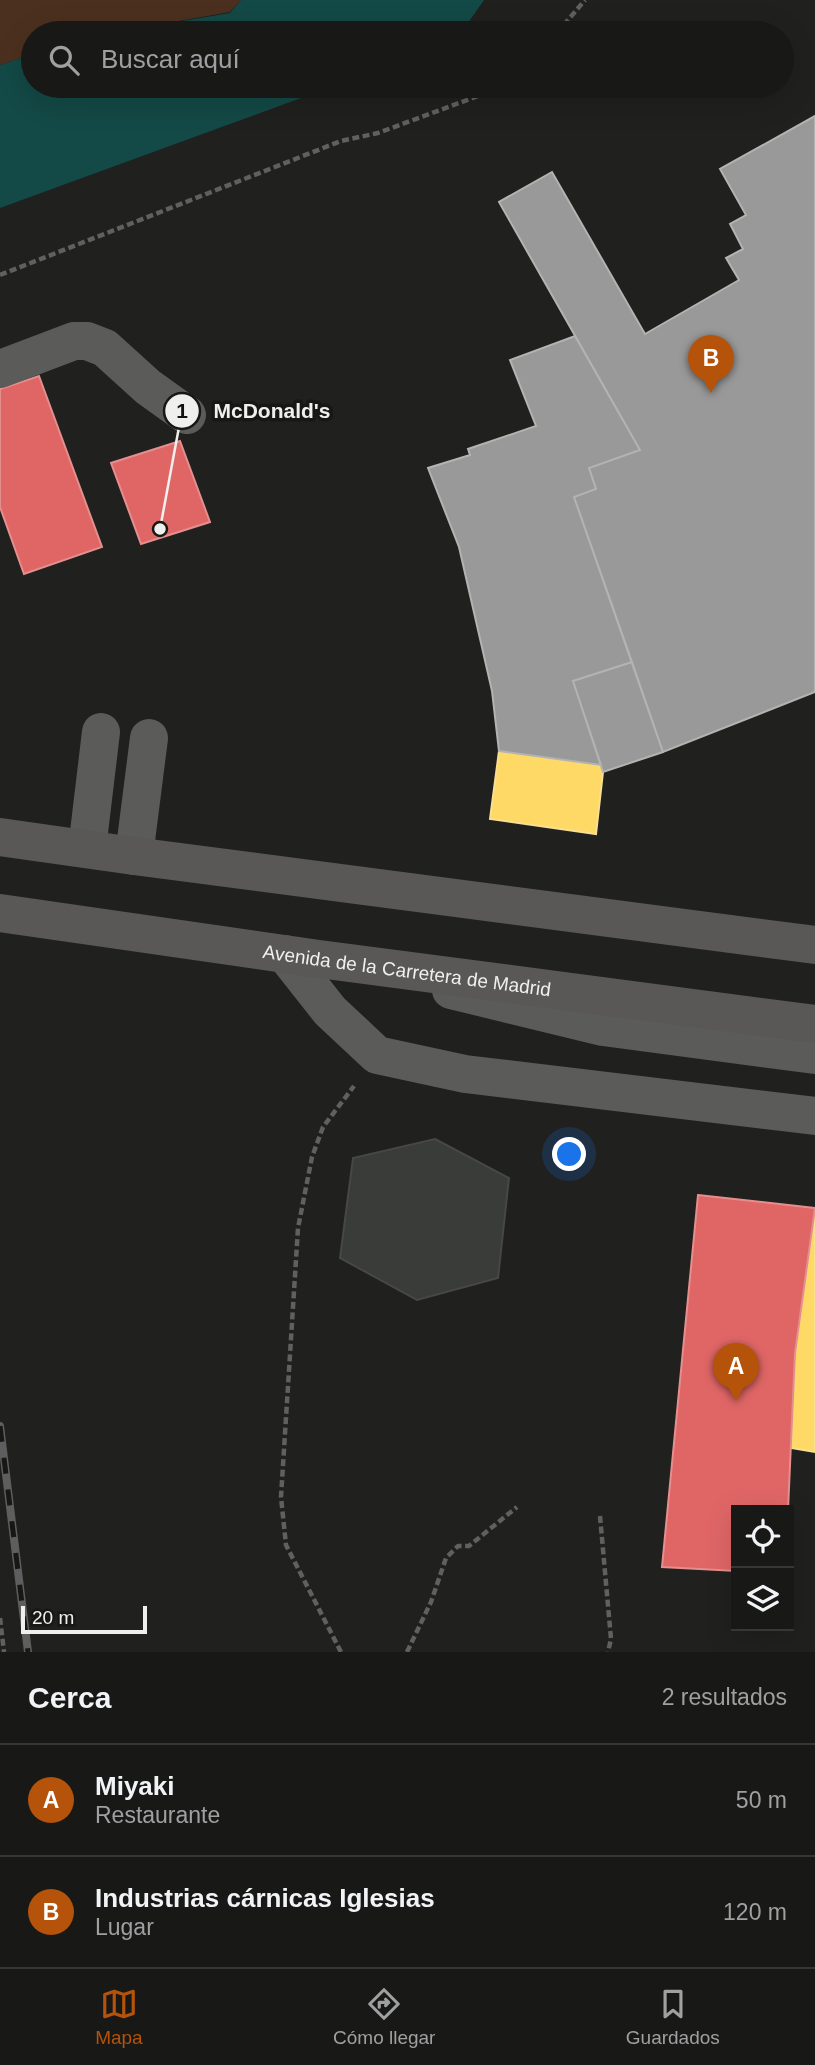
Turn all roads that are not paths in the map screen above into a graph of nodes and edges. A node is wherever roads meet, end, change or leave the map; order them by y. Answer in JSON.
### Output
{"nodes":[{"id":1,"x":0,"y":369,"type":"edge"},
{"id":2,"x":187,"y":415,"type":"dead end"},
{"id":3,"x":101,"y":732,"type":"dead end"},
{"id":4,"x":149,"y":738,"type":"dead end"},
{"id":5,"x":0,"y":837,"type":"edge"},
{"id":6,"x":87,"y":849,"type":"junction"},
{"id":7,"x":134,"y":856,"type":"junction"},
{"id":8,"x":0,"y":913,"type":"edge"},
{"id":9,"x":815,"y":945,"type":"edge"},
{"id":10,"x":302,"y":957,"type":"junction"},
{"id":11,"x":815,"y":1024,"type":"edge"},
{"id":12,"x":815,"y":1055,"type":"edge"},
{"id":13,"x":815,"y":1116,"type":"edge"}],
"edges":[{"from":1,"to":2,"type":"lane"},
{"from":3,"to":6,"type":"lane"},
{"from":4,"to":7,"type":"lane"},
{"from":5,"to":6,"type":"highway"},
{"from":6,"to":7,"type":"highway"},
{"from":7,"to":9,"type":"highway"},
{"from":8,"to":10,"type":"highway","name":"Avenida de la Carretera de Madrid"},
{"from":10,"to":11,"type":"highway","name":"Avenida de la Carretera de Madrid"},
{"from":10,"to":12,"type":"lane"},
{"from":10,"to":13,"type":"lane"}]}
